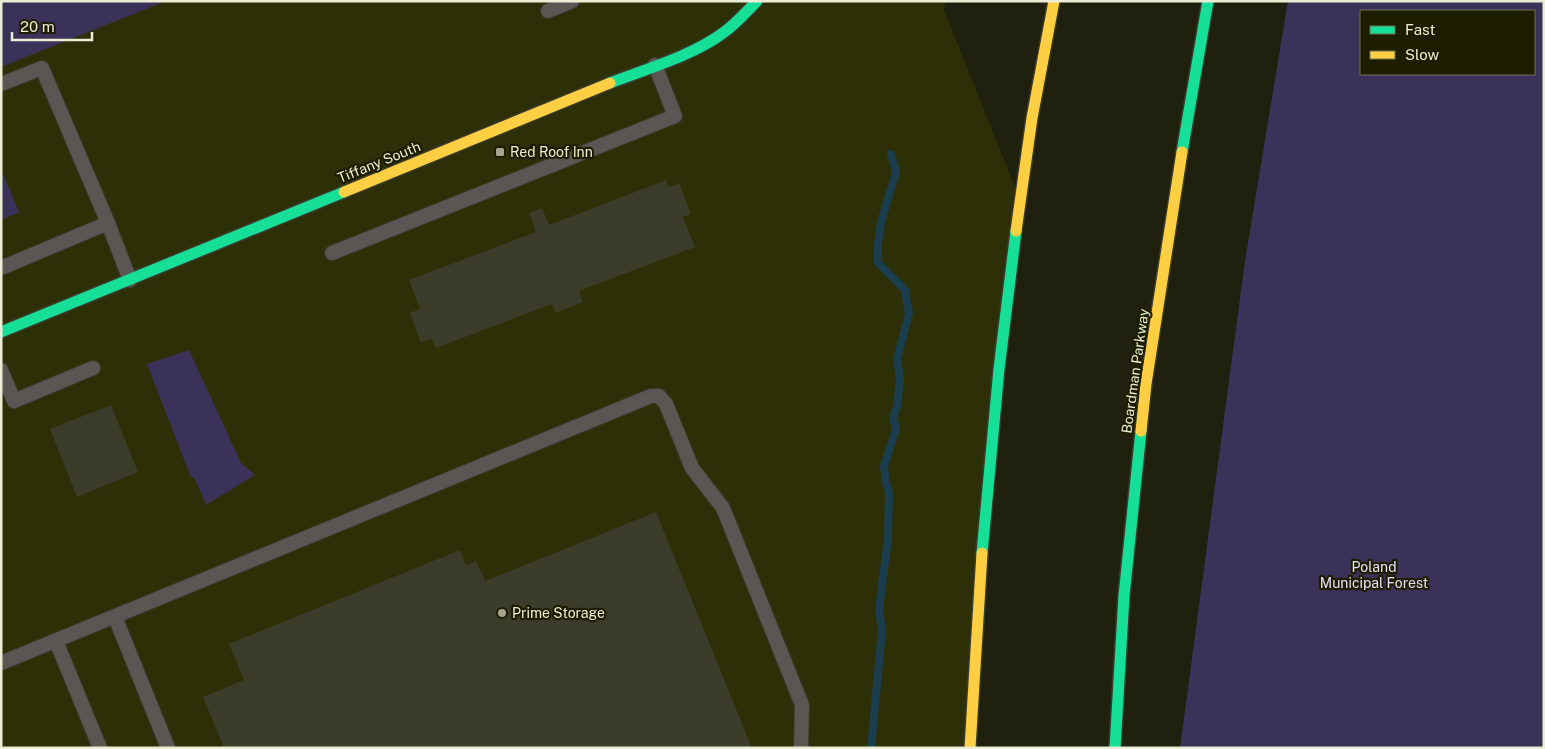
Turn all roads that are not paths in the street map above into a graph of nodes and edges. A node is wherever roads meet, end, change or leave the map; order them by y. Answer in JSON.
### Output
{"nodes":[{"id":1,"x":572,"y":1,"type":"edge"},
{"id":2,"x":757,"y":1,"type":"edge"},
{"id":3,"x":1049,"y":1,"type":"edge"},
{"id":4,"x":1054,"y":1,"type":"edge"},
{"id":5,"x":1208,"y":1,"type":"edge"},
{"id":6,"x":548,"y":11,"type":"dead end"},
{"id":7,"x":1042,"y":54,"type":"junction"},
{"id":8,"x":655,"y":65,"type":"junction"},
{"id":9,"x":1,"y":84,"type":"edge"},
{"id":10,"x":108,"y":223,"type":"junction"},
{"id":11,"x":332,"y":253,"type":"dead end"},
{"id":12,"x":1,"y":268,"type":"edge"},
{"id":13,"x":130,"y":280,"type":"junction"},
{"id":14,"x":1,"y":332,"type":"edge"},
{"id":15,"x":94,"y":368,"type":"dead end"},
{"id":16,"x":1,"y":370,"type":"edge"},
{"id":17,"x":115,"y":617,"type":"junction"},
{"id":18,"x":56,"y":641,"type":"junction"},
{"id":19,"x":1,"y":663,"type":"edge"},
{"id":20,"x":100,"y":748,"type":"edge"},
{"id":21,"x":168,"y":748,"type":"edge"},
{"id":22,"x":800,"y":748,"type":"edge"},
{"id":23,"x":970,"y":748,"type":"edge"},
{"id":24,"x":1115,"y":748,"type":"edge"}],
"edges":[{"from":1,"to":6,"type":"lane"},
{"from":2,"to":8,"type":"main road","name":"Tiffany South"},
{"from":3,"to":7,"type":"main road"},
{"from":4,"to":7,"type":"main road"},
{"from":5,"to":24,"type":"main road","name":"Boardman Parkway"},
{"from":7,"to":23,"type":"main road"},
{"from":8,"to":11,"type":"lane"},
{"from":8,"to":13,"type":"main road","name":"Tiffany South"},
{"from":9,"to":10,"type":"lane"},
{"from":10,"to":12,"type":"lane"},
{"from":10,"to":13,"type":"lane"},
{"from":13,"to":14,"type":"main road","name":"Tiffany South"},
{"from":15,"to":16,"type":"lane"},
{"from":17,"to":18,"type":"lane"},
{"from":17,"to":21,"type":"lane"},
{"from":17,"to":22,"type":"lane"},
{"from":18,"to":19,"type":"lane"},
{"from":18,"to":20,"type":"lane"}]}
